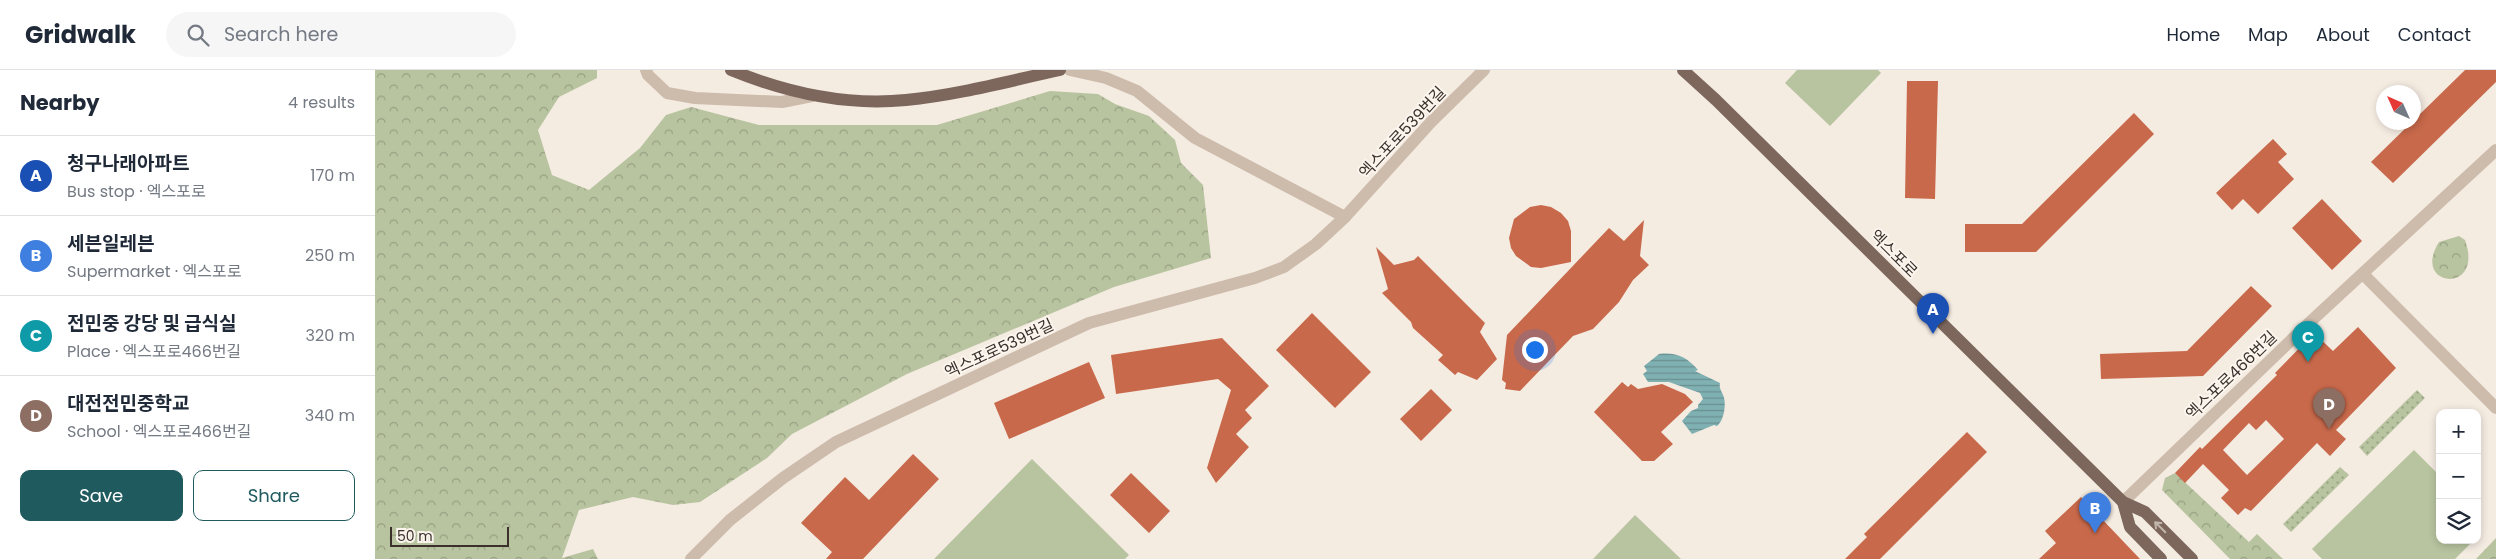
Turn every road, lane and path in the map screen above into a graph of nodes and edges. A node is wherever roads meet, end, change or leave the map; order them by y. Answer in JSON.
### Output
{"nodes":[{"id":1,"x":646,"y":70,"type":"edge"},
{"id":2,"x":731,"y":70,"type":"edge"},
{"id":3,"x":1060,"y":70,"type":"edge"},
{"id":4,"x":1070,"y":70,"type":"edge"},
{"id":5,"x":1484,"y":70,"type":"edge"},
{"id":6,"x":1683,"y":70,"type":"edge"},
{"id":7,"x":812,"y":96,"type":"junction"},
{"id":8,"x":2496,"y":150,"type":"edge"},
{"id":9,"x":1345,"y":217,"type":"junction"},
{"id":10,"x":2363,"y":274,"type":"junction"},
{"id":11,"x":2496,"y":408,"type":"edge"},
{"id":12,"x":2123,"y":502,"type":"junction"},
{"id":13,"x":691,"y":559,"type":"edge"},
{"id":14,"x":2161,"y":559,"type":"edge"},
{"id":15,"x":2192,"y":559,"type":"edge"}],
"edges":[{"from":1,"to":7,"type":"street"},
{"from":2,"to":7,"type":"main road"},
{"from":3,"to":7,"type":"main road"},
{"from":4,"to":9,"type":"street"},
{"from":5,"to":9,"type":"street","name":"엑스포로539번길"},
{"from":6,"to":12,"type":"main road","name":"엑스포로"},
{"from":8,"to":10,"type":"street","name":"엑스포로466번길"},
{"from":9,"to":13,"type":"street","name":"엑스포로539번길"},
{"from":10,"to":11,"type":"street"},
{"from":10,"to":12,"type":"street","name":"엑스포로466번길"},
{"from":12,"to":14,"type":"main road","name":"엑스포로"},
{"from":15,"to":12,"type":"main road","name":"엑스포로","one_way":true}]}
